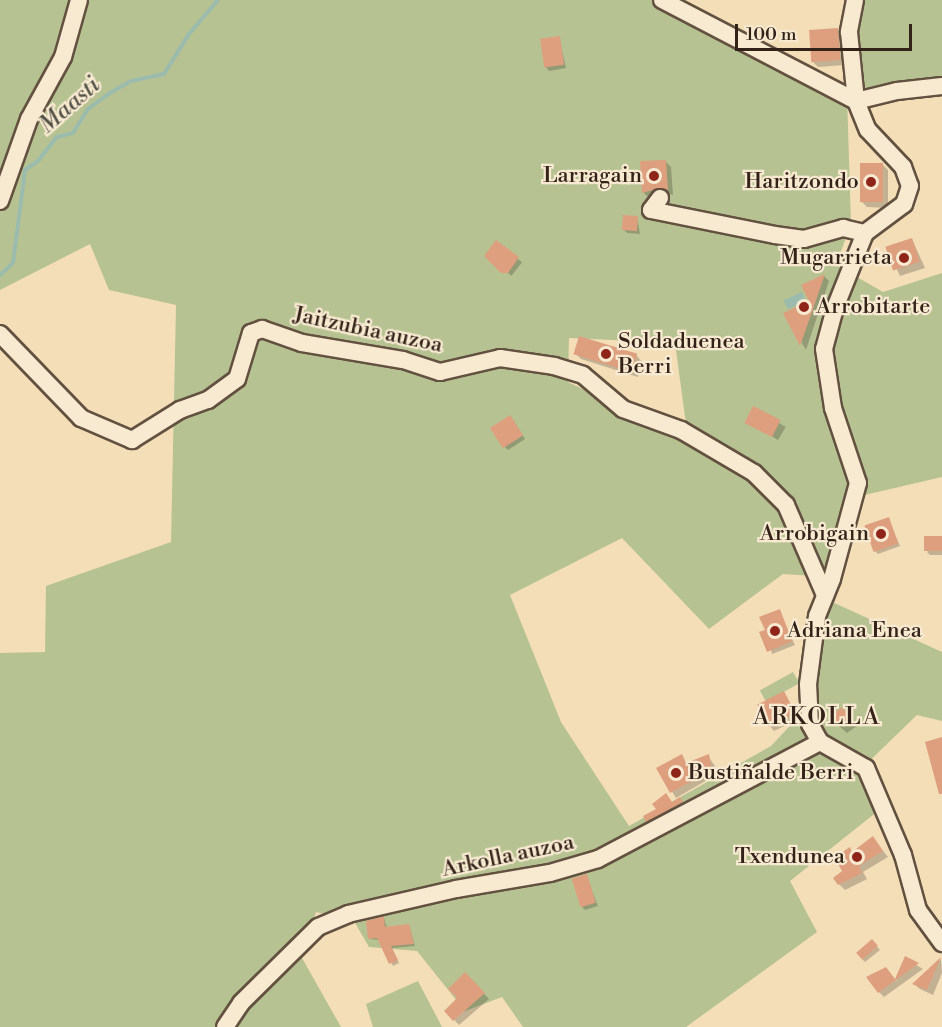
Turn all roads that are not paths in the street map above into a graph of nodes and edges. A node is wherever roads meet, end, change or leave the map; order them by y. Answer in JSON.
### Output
{"nodes":[{"id":1,"x":79,"y":0,"type":"edge"},
{"id":2,"x":662,"y":0,"type":"edge"},
{"id":3,"x":855,"y":0,"type":"edge"},
{"id":4,"x":942,"y":86,"type":"edge"},
{"id":5,"x":856,"y":101,"type":"junction"},
{"id":6,"x":660,"y":198,"type":"dead end"},
{"id":7,"x":0,"y":201,"type":"edge"},
{"id":8,"x":865,"y":233,"type":"junction"},
{"id":9,"x":0,"y":334,"type":"edge"},
{"id":10,"x":825,"y":595,"type":"junction"},
{"id":11,"x":820,"y":742,"type":"junction"},
{"id":12,"x":942,"y":944,"type":"edge"},
{"id":13,"x":225,"y":1027,"type":"edge"}],
"edges":[{"from":1,"to":7,"type":"street"},
{"from":2,"to":5,"type":"street"},
{"from":3,"to":5,"type":"street"},
{"from":4,"to":5,"type":"street"},
{"from":5,"to":8,"type":"street"},
{"from":6,"to":8,"type":"street"},
{"from":8,"to":10,"type":"street"},
{"from":9,"to":10,"type":"street","name":"Jaitzubia auzoa"},
{"from":10,"to":11,"type":"street"},
{"from":11,"to":12,"type":"street"},
{"from":11,"to":13,"type":"street","name":"Arkolla auzoa"}]}
